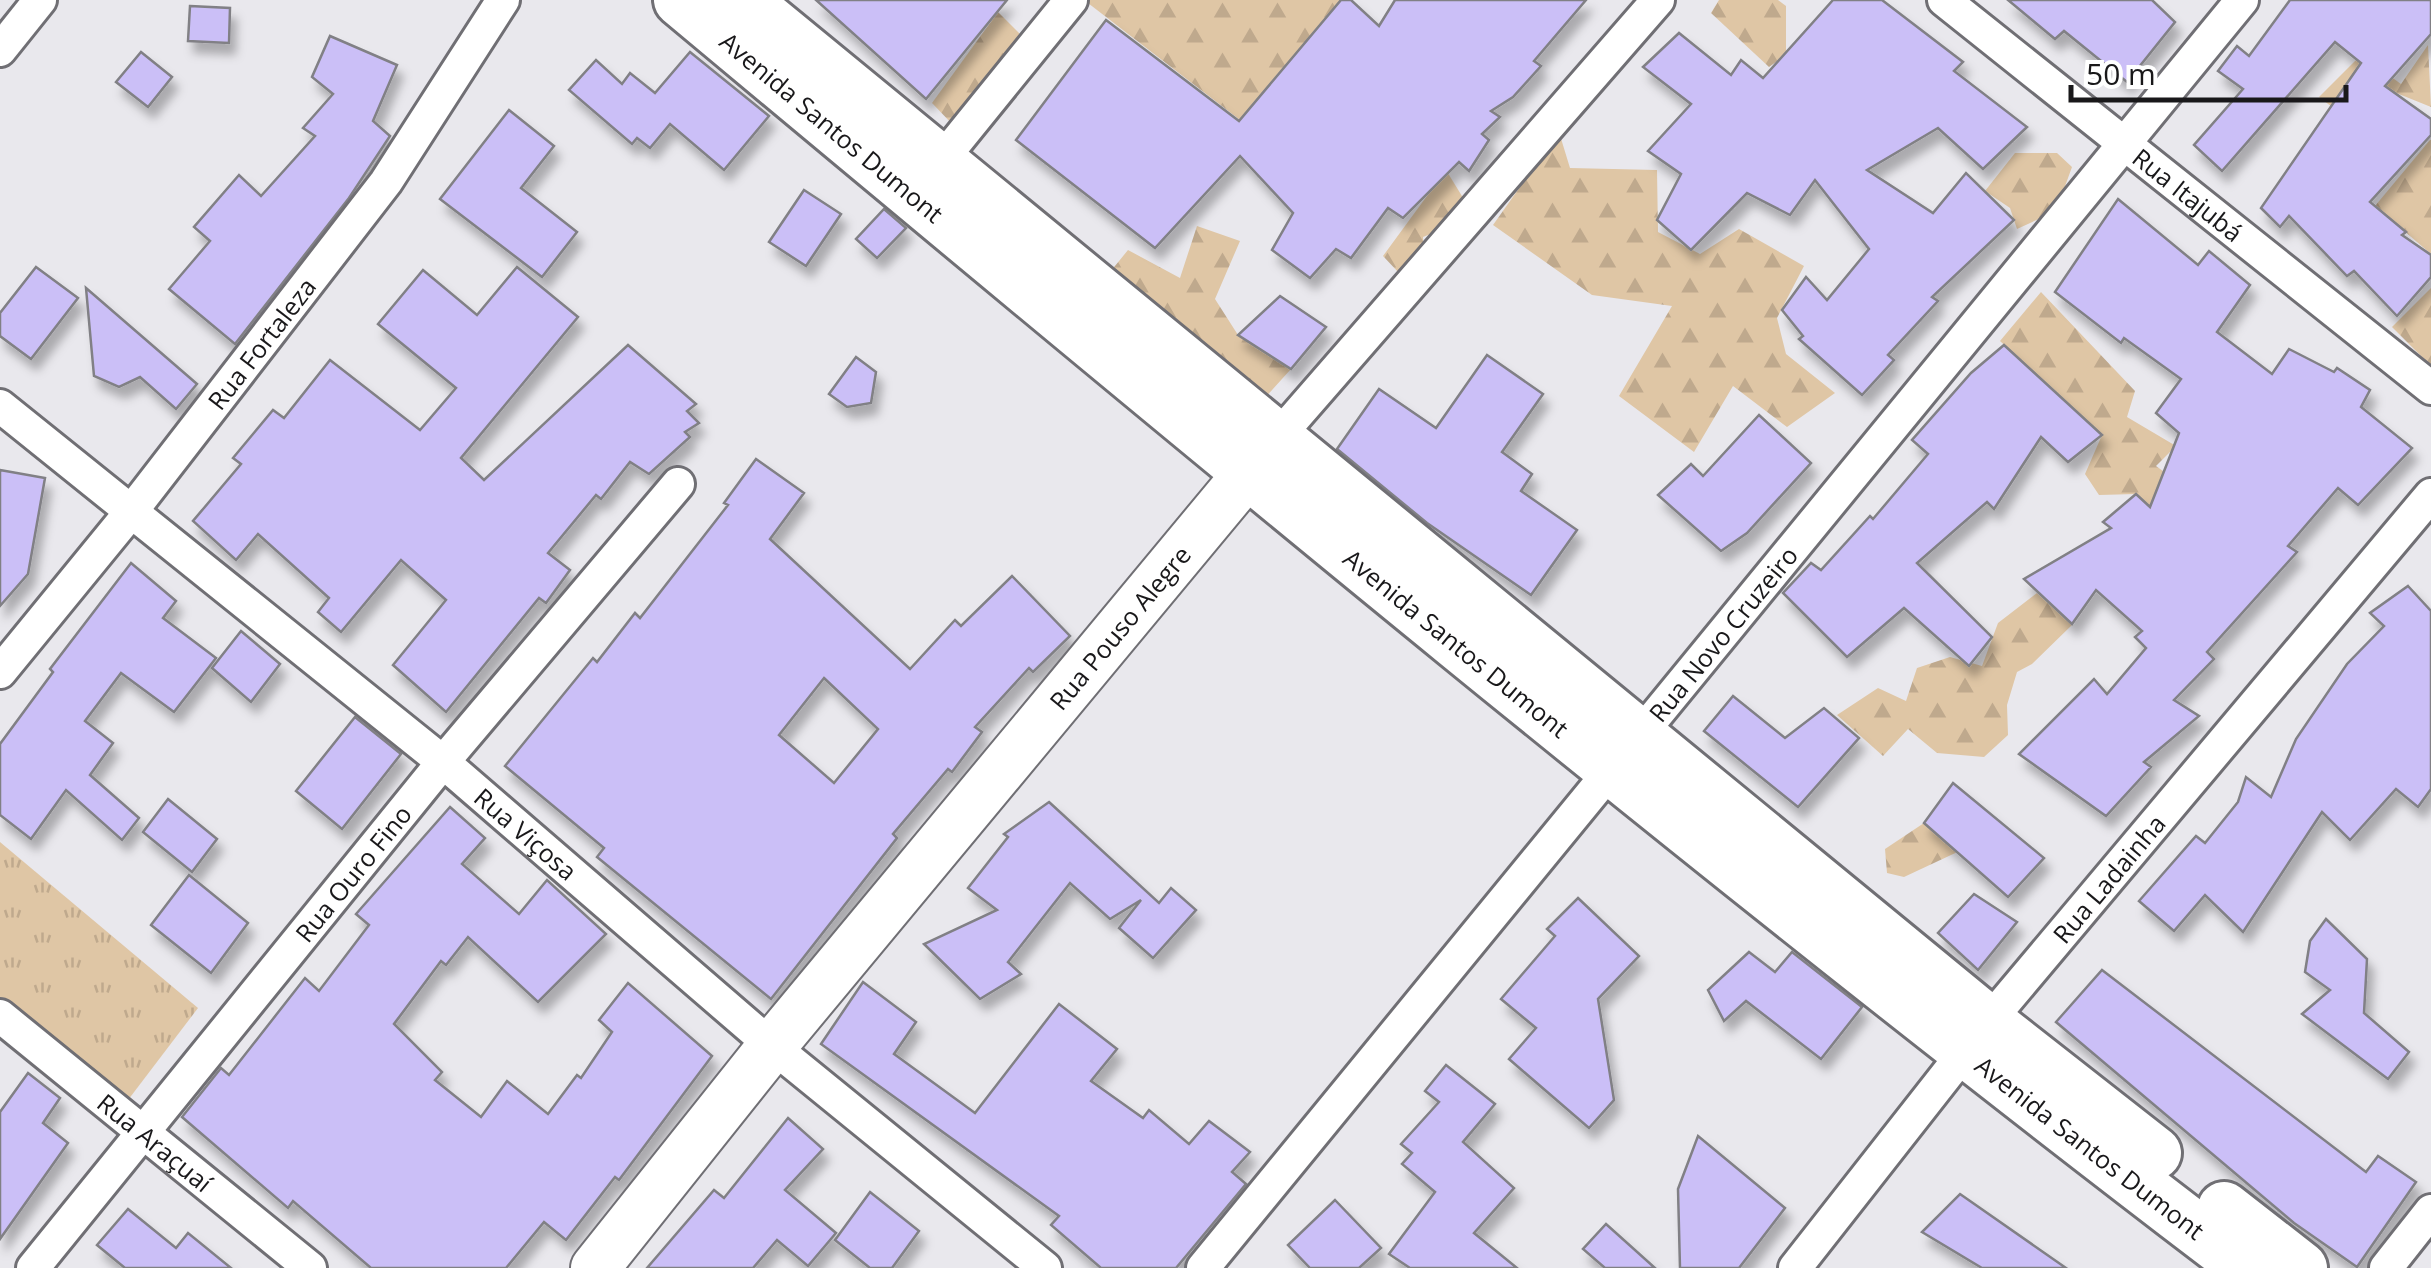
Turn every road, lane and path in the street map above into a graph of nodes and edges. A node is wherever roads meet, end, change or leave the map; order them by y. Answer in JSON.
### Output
{"nodes":[{"id":1,"x":40,"y":0,"type":"edge"},
{"id":2,"x":504,"y":0,"type":"edge"},
{"id":3,"x":680,"y":0,"type":"edge"},
{"id":4,"x":743,"y":0,"type":"edge"},
{"id":5,"x":1070,"y":0,"type":"edge"},
{"id":6,"x":1658,"y":0,"type":"edge"},
{"id":7,"x":1944,"y":0,"type":"edge"},
{"id":8,"x":2242,"y":0,"type":"edge"},
{"id":9,"x":0,"y":50,"type":"edge"},
{"id":10,"x":2122,"y":144,"type":"junction"},
{"id":11,"x":939,"y":163,"type":"junction"},
{"id":12,"x":2431,"y":388,"type":"edge"},
{"id":13,"x":0,"y":406,"type":"edge"},
{"id":14,"x":1261,"y":456,"type":"junction"},
{"id":15,"x":678,"y":484,"type":"dead end"},
{"id":16,"x":2431,"y":495,"type":"edge"},
{"id":17,"x":130,"y":513,"type":"junction"},
{"id":18,"x":0,"y":672,"type":"edge"},
{"id":19,"x":1626,"y":749,"type":"junction"},
{"id":20,"x":444,"y":762,"type":"junction"},
{"id":21,"x":0,"y":1016,"type":"edge"},
{"id":22,"x":1976,"y":1037,"type":"junction"},
{"id":23,"x":772,"y":1046,"type":"junction"},
{"id":24,"x":141,"y":1131,"type":"junction"},
{"id":25,"x":2431,"y":1212,"type":"edge"},
{"id":26,"x":33,"y":1268,"type":"edge"},
{"id":27,"x":310,"y":1268,"type":"edge"},
{"id":28,"x":595,"y":1268,"type":"edge"},
{"id":29,"x":1045,"y":1268,"type":"edge"},
{"id":30,"x":1203,"y":1268,"type":"edge"},
{"id":31,"x":1795,"y":1268,"type":"edge"},
{"id":32,"x":2247,"y":1268,"type":"edge"},
{"id":33,"x":2301,"y":1268,"type":"edge"},
{"id":34,"x":2386,"y":1268,"type":"edge"}],
"edges":[{"from":1,"to":9,"type":"street"},
{"from":2,"to":17,"type":"street","name":"Rua Fortaleza"},
{"from":3,"to":14,"type":"main road","name":"Avenida Santos Dumont"},
{"from":4,"to":11,"type":"main road","name":"Avenida Santos Dumont"},
{"from":5,"to":11,"type":"street"},
{"from":6,"to":14,"type":"street","name":"Rua Pouso Alegre"},
{"from":7,"to":10,"type":"street","name":"Rua Itajubá"},
{"from":8,"to":10,"type":"street","name":"Rua Novo Cruzeiro"},
{"from":10,"to":12,"type":"street","name":"Rua Itajubá"},
{"from":10,"to":19,"type":"street","name":"Rua Novo Cruzeiro"},
{"from":11,"to":14,"type":"main road","name":"Avenida Santos Dumont"},
{"from":13,"to":17,"type":"street","name":"Rua Viçosa"},
{"from":14,"to":19,"type":"main road","name":"Avenida Santos Dumont"},
{"from":14,"to":23,"type":"main road","name":"Rua Pouso Alegre"},
{"from":15,"to":20,"type":"street","name":"Rua Ouro Fino"},
{"from":16,"to":22,"type":"street","name":"Rua Ladainha"},
{"from":17,"to":18,"type":"street","name":"Rua Fortaleza"},
{"from":17,"to":20,"type":"street","name":"Rua Viçosa"},
{"from":19,"to":22,"type":"main road","name":"Avenida Santos Dumont"},
{"from":19,"to":30,"type":"street","name":"Rua Novo Cruzeiro"},
{"from":20,"to":23,"type":"street","name":"Rua Viçosa"},
{"from":20,"to":24,"type":"street","name":"Rua Ouro Fino"},
{"from":21,"to":24,"type":"street","name":"Rua Araçuaí"},
{"from":22,"to":31,"type":"street","name":"Rua Ladainha"},
{"from":22,"to":32,"type":"main road","name":"Avenida Santos Dumont"},
{"from":22,"to":33,"type":"main road","name":"Avenida Santos Dumont"},
{"from":23,"to":28,"type":"main road","name":"Rua Pouso Alegre"},
{"from":23,"to":29,"type":"street","name":"Rua Viçosa"},
{"from":24,"to":26,"type":"street","name":"Rua Ouro Fino"},
{"from":24,"to":27,"type":"street","name":"Rua Araçuaí"},
{"from":25,"to":34,"type":"street"}]}
